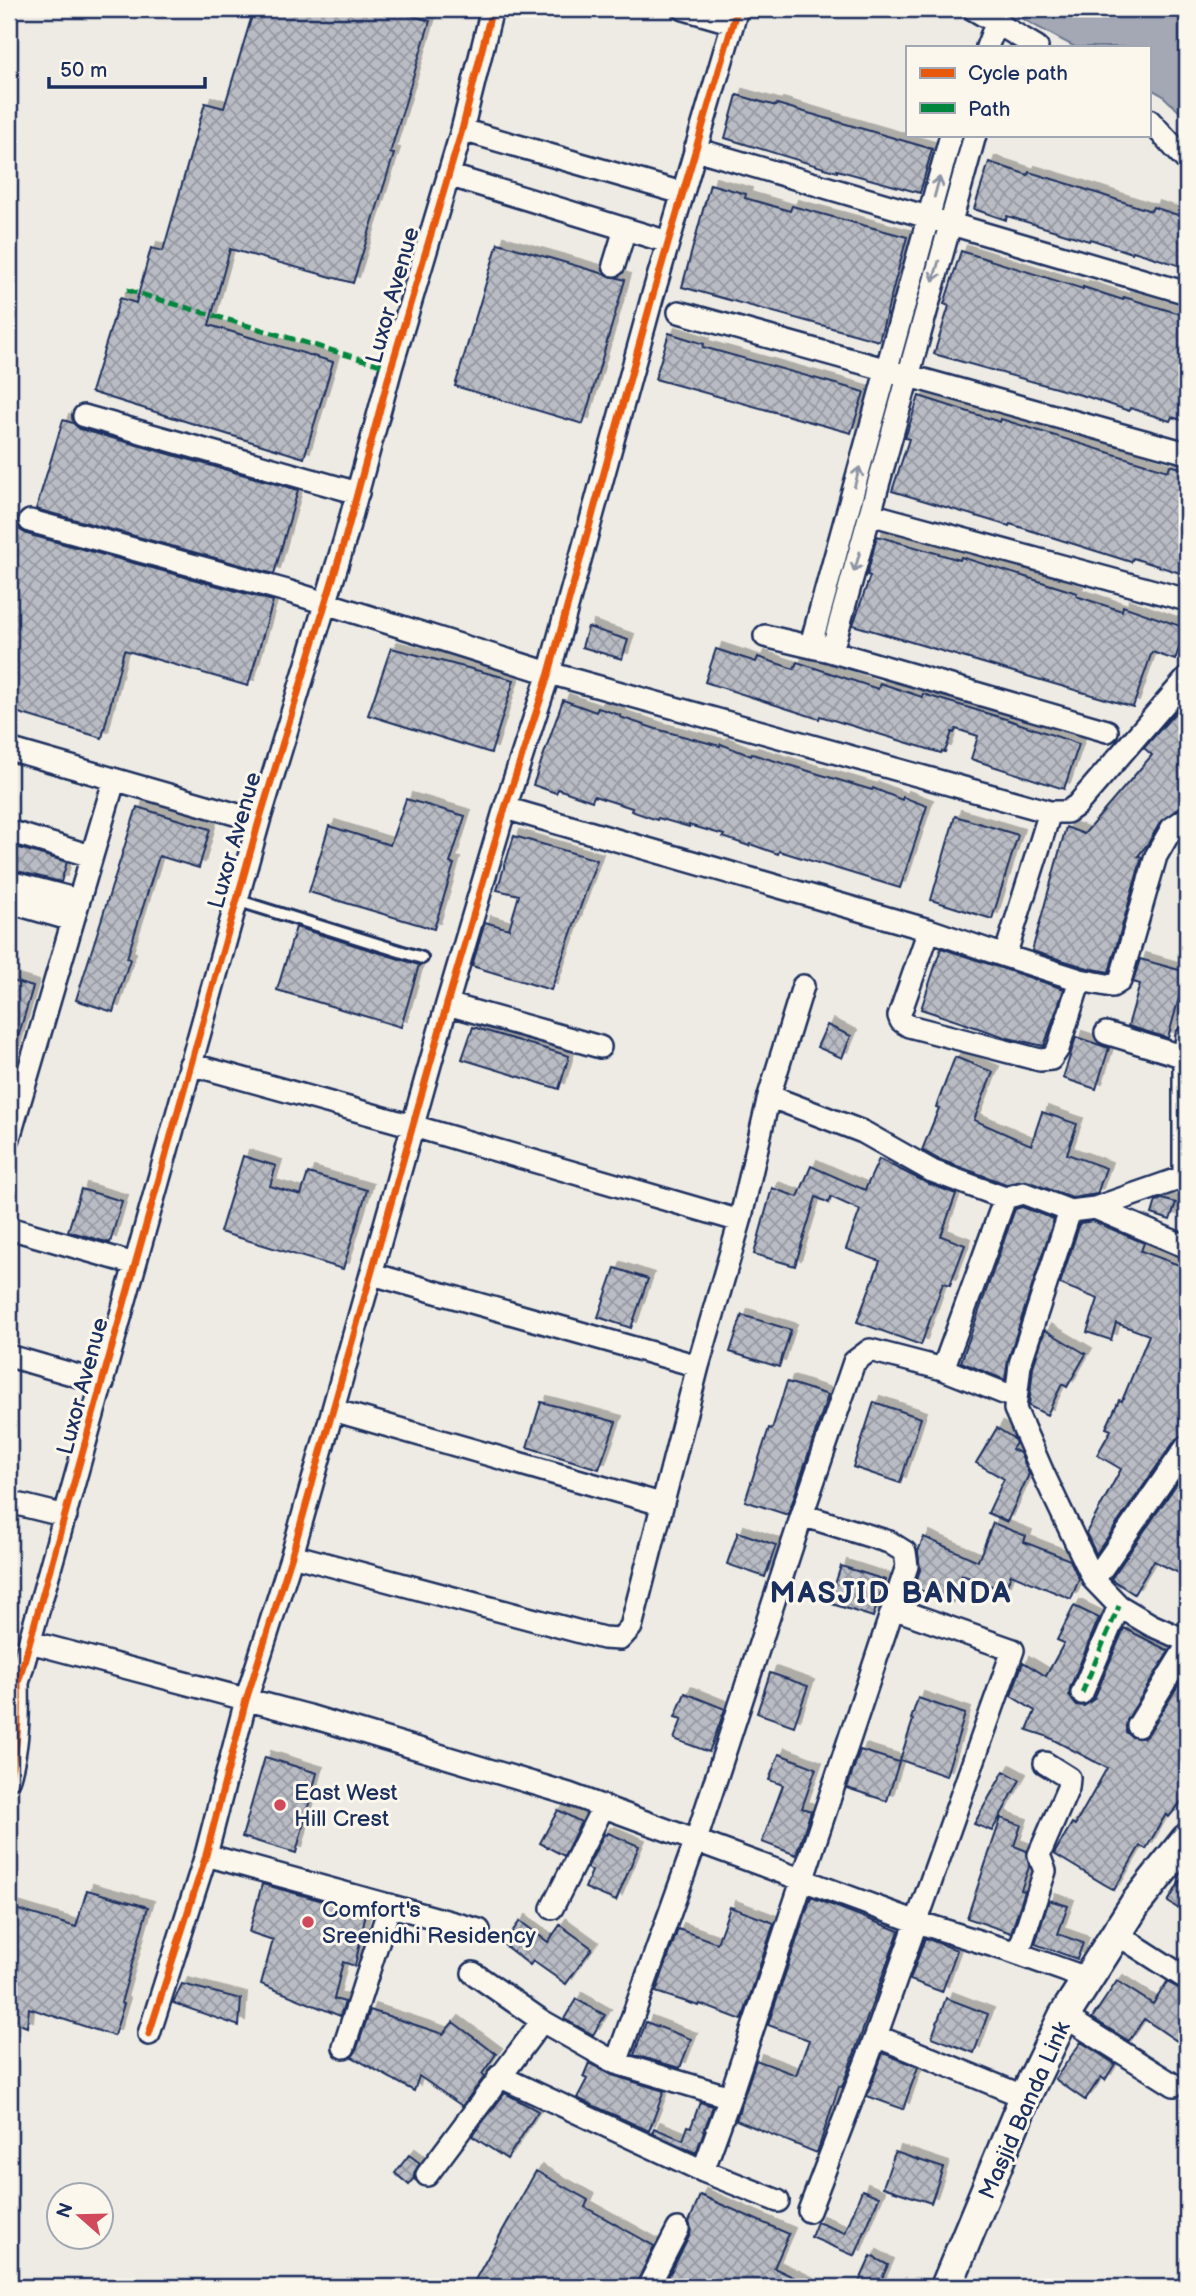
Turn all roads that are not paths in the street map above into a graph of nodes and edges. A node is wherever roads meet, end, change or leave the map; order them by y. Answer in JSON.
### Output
{"nodes":[{"id":1,"x":492,"y":9,"type":"edge"},
{"id":2,"x":684,"y":9,"type":"edge"},
{"id":3,"x":973,"y":9,"type":"edge"},
{"id":4,"x":735,"y":16,"type":"edge"},
{"id":5,"x":997,"y":21,"type":"junction"},
{"id":6,"x":987,"y":46,"type":"edge"},
{"id":7,"x":1035,"y":46,"type":"edge"},
{"id":8,"x":1150,"y":121,"type":"edge"},
{"id":9,"x":462,"y":130,"type":"junction"},
{"id":10,"x":951,"y":136,"type":"edge"},
{"id":11,"x":975,"y":136,"type":"edge"},
{"id":12,"x":695,"y":149,"type":"junction"},
{"id":13,"x":1187,"y":161,"type":"edge"},
{"id":14,"x":447,"y":175,"type":"junction"},
{"id":15,"x":682,"y":193,"type":"junction"},
{"id":16,"x":929,"y":217,"type":"junction"},
{"id":17,"x":950,"y":223,"type":"junction"},
{"id":18,"x":625,"y":229,"type":"junction"},
{"id":19,"x":668,"y":242,"type":"junction"},
{"id":20,"x":614,"y":265,"type":"dead end"},
{"id":21,"x":1187,"y":293,"type":"edge"},
{"id":22,"x":679,"y":312,"type":"dead end"},
{"id":23,"x":896,"y":373,"type":"junction"},
{"id":24,"x":84,"y":416,"type":"dead end"},
{"id":25,"x":1187,"y":453,"type":"edge"},
{"id":26,"x":358,"y":493,"type":"junction"},
{"id":27,"x":870,"y":514,"type":"junction"},
{"id":28,"x":30,"y":521,"type":"dead end"},
{"id":29,"x":1187,"y":600,"type":"edge"},
{"id":30,"x":325,"y":603,"type":"junction"},
{"id":31,"x":765,"y":636,"type":"dead end"},
{"id":32,"x":821,"y":649,"type":"junction"},
{"id":33,"x":549,"y":673,"type":"junction"},
{"id":34,"x":1187,"y":678,"type":"edge"},
{"id":35,"x":1107,"y":731,"type":"dead end"},
{"id":36,"x":9,"y":749,"type":"edge"},
{"id":37,"x":114,"y":781,"type":"junction"},
{"id":38,"x":505,"y":808,"type":"junction"},
{"id":39,"x":1050,"y":812,"type":"junction"},
{"id":40,"x":1187,"y":818,"type":"edge"},
{"id":41,"x":259,"y":821,"type":"junction"},
{"id":42,"x":9,"y":836,"type":"edge"},
{"id":43,"x":86,"y":854,"type":"junction"},
{"id":44,"x":9,"y":882,"type":"edge"},
{"id":45,"x":236,"y":900,"type":"junction"},
{"id":46,"x":9,"y":902,"type":"edge"},
{"id":47,"x":72,"y":906,"type":"junction"},
{"id":48,"x":929,"y":930,"type":"junction"},
{"id":49,"x":1005,"y":956,"type":"junction"},
{"id":50,"x":422,"y":958,"type":"dead end"},
{"id":51,"x":1080,"y":980,"type":"junction"},
{"id":52,"x":803,"y":986,"type":"dead end"},
{"id":53,"x":447,"y":1004,"type":"junction"},
{"id":54,"x":1106,"y":1033,"type":"dead end"},
{"id":55,"x":600,"y":1046,"type":"dead end"},
{"id":56,"x":1186,"y":1048,"type":"edge"},
{"id":57,"x":190,"y":1064,"type":"junction"},
{"id":58,"x":769,"y":1096,"type":"junction"},
{"id":59,"x":413,"y":1125,"type":"junction"},
{"id":60,"x":9,"y":1138,"type":"edge"},
{"id":61,"x":1185,"y":1177,"type":"edge"},
{"id":62,"x":1005,"y":1198,"type":"junction"},
{"id":63,"x":1095,"y":1208,"type":"junction"},
{"id":64,"x":1070,"y":1211,"type":"junction"},
{"id":65,"x":740,"y":1221,"type":"junction"},
{"id":66,"x":9,"y":1228,"type":"edge"},
{"id":67,"x":1187,"y":1247,"type":"edge"},
{"id":68,"x":135,"y":1264,"type":"junction"},
{"id":69,"x":372,"y":1274,"type":"junction"},
{"id":70,"x":9,"y":1356,"type":"edge"},
{"id":71,"x":698,"y":1366,"type":"junction"},
{"id":72,"x":943,"y":1369,"type":"junction"},
{"id":73,"x":103,"y":1383,"type":"junction"},
{"id":74,"x":1016,"y":1398,"type":"junction"},
{"id":75,"x":333,"y":1410,"type":"junction"},
{"id":76,"x":1187,"y":1446,"type":"edge"},
{"id":77,"x":9,"y":1503,"type":"edge"},
{"id":78,"x":661,"y":1504,"type":"junction"},
{"id":79,"x":802,"y":1515,"type":"junction"},
{"id":80,"x":66,"y":1516,"type":"junction"},
{"id":81,"x":292,"y":1555,"type":"junction"},
{"id":82,"x":1094,"y":1580,"type":"junction"},
{"id":83,"x":1119,"y":1606,"type":"junction"},
{"id":84,"x":892,"y":1608,"type":"junction"},
{"id":85,"x":30,"y":1642,"type":"junction"},
{"id":86,"x":1187,"y":1643,"type":"edge"},
{"id":87,"x":14,"y":1690,"type":"edge"},
{"id":88,"x":1082,"y":1693,"type":"dead end"},
{"id":89,"x":246,"y":1699,"type":"junction"},
{"id":90,"x":1138,"y":1726,"type":"dead end"},
{"id":91,"x":1045,"y":1763,"type":"dead end"},
{"id":92,"x":9,"y":1778,"type":"edge"},
{"id":93,"x":603,"y":1807,"type":"junction"},
{"id":94,"x":1187,"y":1839,"type":"edge"},
{"id":95,"x":696,"y":1840,"type":"junction"},
{"id":96,"x":206,"y":1855,"type":"junction"},
{"id":97,"x":803,"y":1879,"type":"junction"},
{"id":98,"x":390,"y":1905,"type":"junction"},
{"id":99,"x":552,"y":1908,"type":"dead end"},
{"id":100,"x":917,"y":1922,"type":"junction"},
{"id":101,"x":479,"y":1930,"type":"dead end"},
{"id":102,"x":1117,"y":1934,"type":"junction"},
{"id":103,"x":1018,"y":1954,"type":"junction"},
{"id":104,"x":472,"y":1973,"type":"dead end"},
{"id":105,"x":1089,"y":1979,"type":"junction"},
{"id":106,"x":1187,"y":1979,"type":"edge"},
{"id":107,"x":1064,"y":2016,"type":"junction"},
{"id":108,"x":542,"y":2021,"type":"junction"},
{"id":109,"x":149,"y":2034,"type":"dead end"},
{"id":110,"x":876,"y":2036,"type":"junction"},
{"id":111,"x":344,"y":2046,"type":"dead end"},
{"id":112,"x":616,"y":2063,"type":"junction"},
{"id":113,"x":499,"y":2076,"type":"junction"},
{"id":114,"x":1174,"y":2085,"type":"dead end"},
{"id":115,"x":730,"y":2097,"type":"junction"},
{"id":116,"x":1025,"y":2097,"type":"junction"},
{"id":117,"x":703,"y":2171,"type":"junction"},
{"id":118,"x":428,"y":2175,"type":"dead end"},
{"id":119,"x":778,"y":2201,"type":"dead end"},
{"id":120,"x":809,"y":2211,"type":"dead end"},
{"id":121,"x":678,"y":2229,"type":"dead end"},
{"id":122,"x":648,"y":2287,"type":"edge"},
{"id":123,"x":946,"y":2287,"type":"edge"}],
"edges":[{"from":1,"to":9,"type":"street","name":"Luxor Avenue"},
{"from":2,"to":4,"type":"street"},
{"from":3,"to":5,"type":"street"},
{"from":4,"to":12,"type":"street"},
{"from":5,"to":6,"type":"street"},
{"from":5,"to":7,"type":"street"},
{"from":8,"to":13,"type":"street"},
{"from":9,"to":14,"type":"street","name":"Luxor Avenue"},
{"from":9,"to":15,"type":"street"},
{"from":16,"to":10,"type":"street","one_way":true},
{"from":11,"to":17,"type":"street"},
{"from":12,"to":15,"type":"street"},
{"from":12,"to":16,"type":"street"},
{"from":14,"to":18,"type":"street"},
{"from":14,"to":26,"type":"street","name":"Luxor Avenue"},
{"from":15,"to":19,"type":"street"},
{"from":16,"to":17,"type":"street"},
{"from":16,"to":23,"type":"street"},
{"from":17,"to":21,"type":"street"},
{"from":17,"to":23,"type":"street","one_way":true},
{"from":18,"to":19,"type":"street"},
{"from":18,"to":20,"type":"street"},
{"from":19,"to":33,"type":"street"},
{"from":22,"to":23,"type":"street"},
{"from":23,"to":25,"type":"street"},
{"from":23,"to":27,"type":"street"},
{"from":32,"to":23,"type":"street","one_way":true},
{"from":24,"to":26,"type":"street"},
{"from":26,"to":30,"type":"street","name":"Luxor Avenue"},
{"from":27,"to":29,"type":"street"},
{"from":27,"to":32,"type":"street","one_way":true},
{"from":28,"to":30,"type":"street"},
{"from":30,"to":33,"type":"street"},
{"from":30,"to":41,"type":"street","name":"Luxor Avenue"},
{"from":31,"to":32,"type":"street"},
{"from":32,"to":35,"type":"street"},
{"from":33,"to":38,"type":"street"},
{"from":33,"to":39,"type":"street"},
{"from":34,"to":39,"type":"street"},
{"from":36,"to":37,"type":"street"},
{"from":37,"to":41,"type":"street"},
{"from":37,"to":43,"type":"street"},
{"from":38,"to":48,"type":"street"},
{"from":38,"to":53,"type":"street"},
{"from":39,"to":49,"type":"street"},
{"from":40,"to":51,"type":"street"},
{"from":41,"to":45,"type":"street","name":"Luxor Avenue"},
{"from":42,"to":43,"type":"street"},
{"from":43,"to":47,"type":"street"},
{"from":44,"to":47,"type":"street"},
{"from":45,"to":50,"type":"lane"},
{"from":45,"to":57,"type":"street","name":"Luxor Avenue"},
{"from":46,"to":47,"type":"street"},
{"from":47,"to":60,"type":"street"},
{"from":48,"to":49,"type":"street"},
{"from":48,"to":51,"type":"street"},
{"from":49,"to":51,"type":"street"},
{"from":52,"to":58,"type":"street"},
{"from":53,"to":55,"type":"street"},
{"from":53,"to":59,"type":"street"},
{"from":54,"to":56,"type":"street"},
{"from":56,"to":61,"type":"street"},
{"from":57,"to":59,"type":"street"},
{"from":57,"to":68,"type":"street","name":"Luxor Avenue"},
{"from":58,"to":62,"type":"street"},
{"from":58,"to":65,"type":"street"},
{"from":59,"to":65,"type":"street"},
{"from":59,"to":69,"type":"street"},
{"from":61,"to":63,"type":"street"},
{"from":62,"to":64,"type":"street"},
{"from":62,"to":72,"type":"street"},
{"from":63,"to":64,"type":"street"},
{"from":63,"to":67,"type":"street"},
{"from":64,"to":74,"type":"street"},
{"from":65,"to":71,"type":"street"},
{"from":66,"to":68,"type":"street"},
{"from":68,"to":73,"type":"street","name":"Luxor Avenue"},
{"from":69,"to":71,"type":"street"},
{"from":69,"to":75,"type":"street"},
{"from":70,"to":73,"type":"street"},
{"from":71,"to":78,"type":"street"},
{"from":72,"to":74,"type":"street"},
{"from":72,"to":79,"type":"street"},
{"from":73,"to":80,"type":"street","name":"Luxor Avenue"},
{"from":74,"to":82,"type":"street"},
{"from":75,"to":78,"type":"street"},
{"from":75,"to":81,"type":"street"},
{"from":76,"to":82,"type":"street"},
{"from":77,"to":80,"type":"street"},
{"from":78,"to":81,"type":"street"},
{"from":79,"to":84,"type":"street"},
{"from":79,"to":95,"type":"street"},
{"from":80,"to":85,"type":"street","name":"Luxor Avenue"},
{"from":81,"to":89,"type":"street"},
{"from":82,"to":83,"type":"street"},
{"from":83,"to":86,"type":"street"},
{"from":83,"to":88,"type":"street"},
{"from":84,"to":97,"type":"street"},
{"from":84,"to":100,"type":"street"},
{"from":85,"to":87,"type":"street","name":"Luxor Avenue"},
{"from":85,"to":89,"type":"street"},
{"from":86,"to":90,"type":"street"},
{"from":87,"to":92,"type":"street","name":"Luxor Avenue"},
{"from":89,"to":93,"type":"street"},
{"from":89,"to":96,"type":"street"},
{"from":91,"to":103,"type":"street"},
{"from":93,"to":95,"type":"street"},
{"from":93,"to":99,"type":"street"},
{"from":94,"to":102,"type":"main road","name":"Masjid Banda Link"},
{"from":95,"to":97,"type":"street"},
{"from":95,"to":112,"type":"street"},
{"from":96,"to":98,"type":"street"},
{"from":96,"to":109,"type":"street"},
{"from":97,"to":100,"type":"street"},
{"from":97,"to":115,"type":"street"},
{"from":98,"to":101,"type":"street"},
{"from":98,"to":111,"type":"street"},
{"from":100,"to":103,"type":"street"},
{"from":100,"to":110,"type":"street"},
{"from":102,"to":105,"type":"main road","name":"Masjid Banda Link"},
{"from":102,"to":106,"type":"street"},
{"from":103,"to":105,"type":"street"},
{"from":104,"to":108,"type":"street"},
{"from":105,"to":107,"type":"main road","name":"Masjid Banda Link"},
{"from":107,"to":114,"type":"street"},
{"from":107,"to":116,"type":"main road","name":"Masjid Banda Link"},
{"from":108,"to":112,"type":"street"},
{"from":108,"to":113,"type":"street"},
{"from":110,"to":116,"type":"street"},
{"from":110,"to":120,"type":"street"},
{"from":112,"to":115,"type":"street"},
{"from":113,"to":117,"type":"street"},
{"from":113,"to":118,"type":"street"},
{"from":115,"to":117,"type":"street"},
{"from":116,"to":123,"type":"main road","name":"Masjid Banda Link"},
{"from":117,"to":119,"type":"street"},
{"from":121,"to":122,"type":"street"}]}
